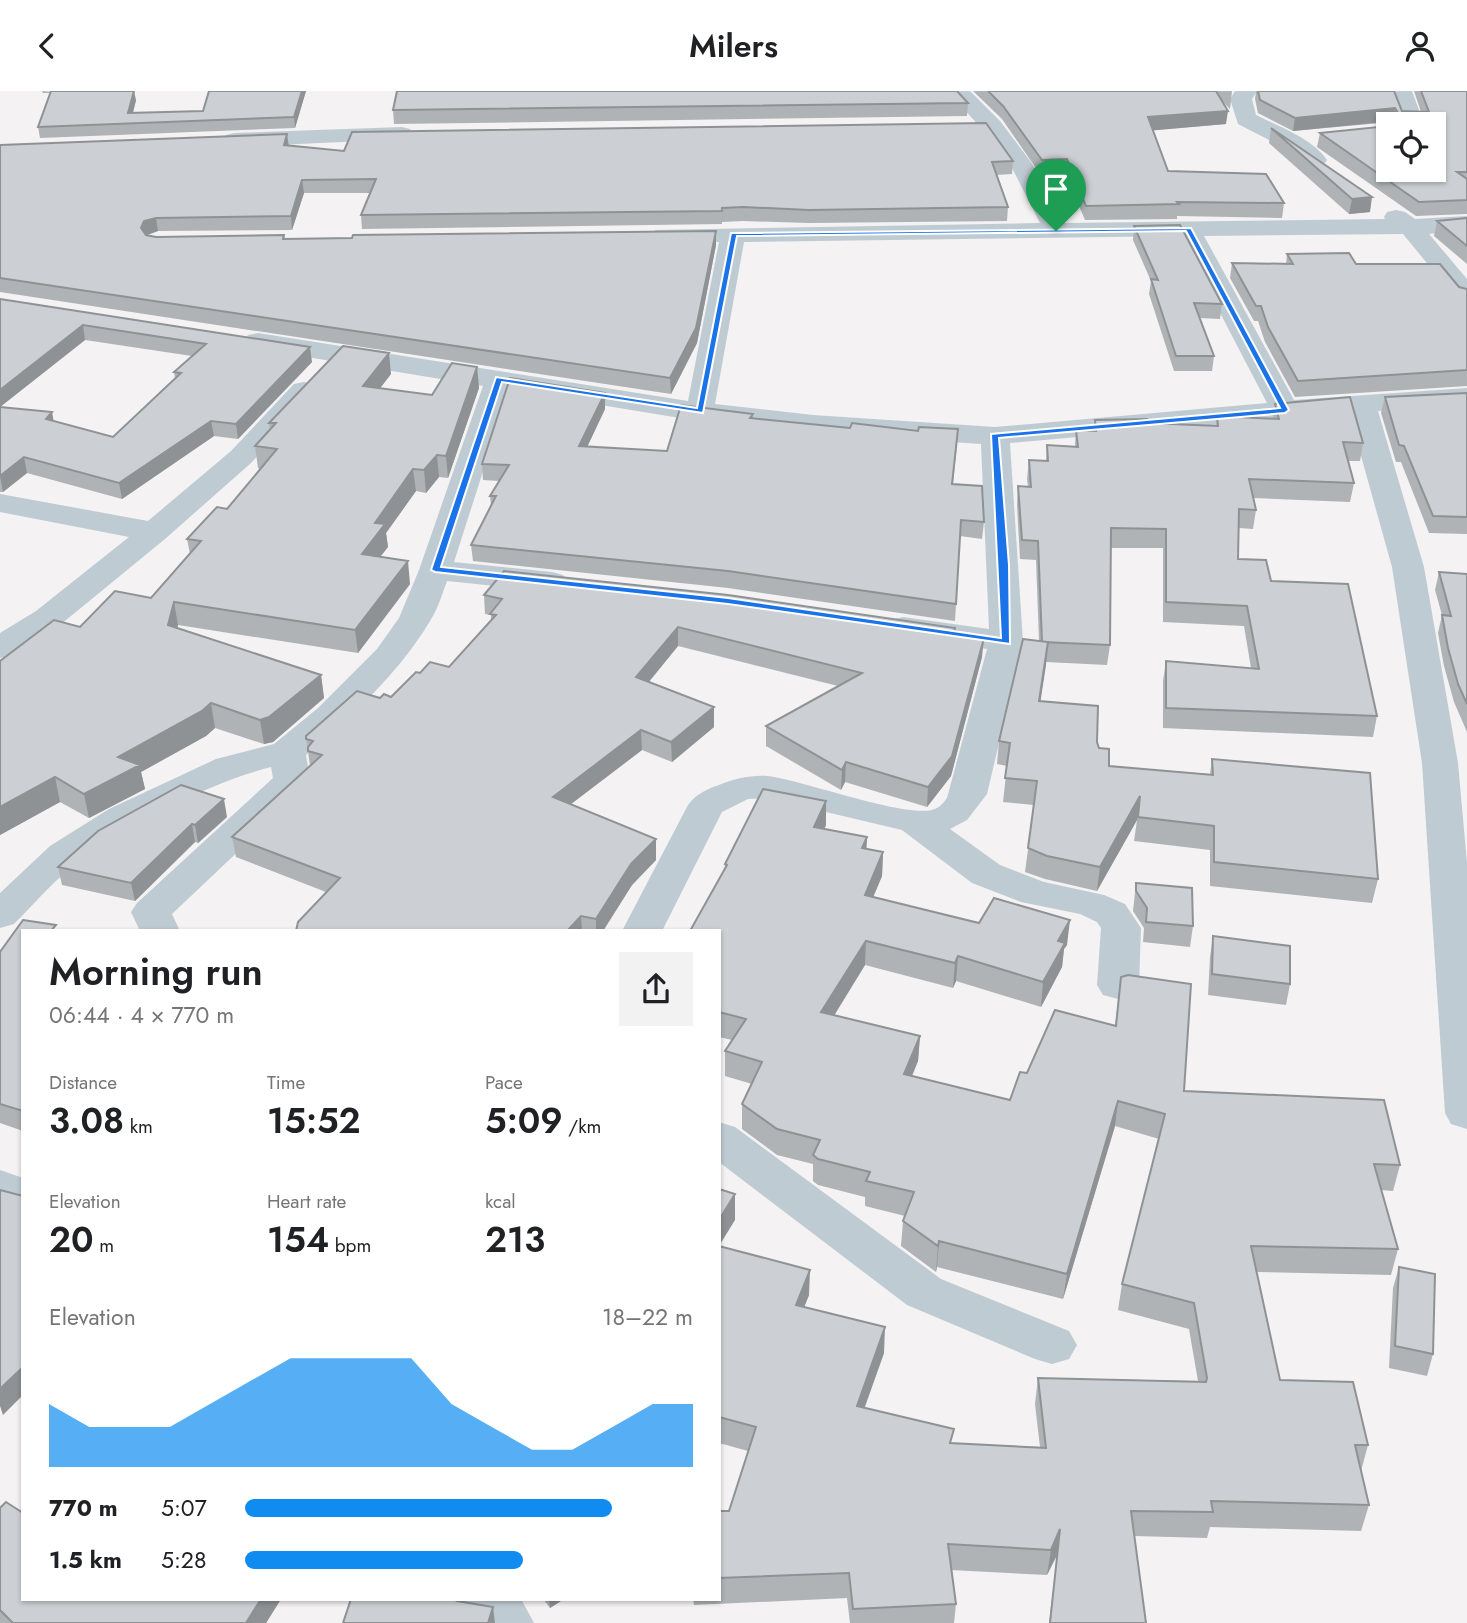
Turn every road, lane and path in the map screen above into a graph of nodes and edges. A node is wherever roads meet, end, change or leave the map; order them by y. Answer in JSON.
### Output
{"nodes":[{"id":1,"x":958,"y":91,"type":"edge"},
{"id":2,"x":1246,"y":91,"type":"edge"},
{"id":3,"x":1401,"y":91,"type":"edge"},
{"id":4,"x":1408,"y":112,"type":"edge"},
{"id":5,"x":992,"y":126,"type":"junction"},
{"id":6,"x":964,"y":127,"type":"edge"},
{"id":7,"x":417,"y":133,"type":"edge"},
{"id":8,"x":1326,"y":137,"type":"edge"},
{"id":9,"x":212,"y":141,"type":"edge"},
{"id":10,"x":1289,"y":141,"type":"junction"},
{"id":11,"x":1332,"y":172,"type":"edge"},
{"id":12,"x":1376,"y":203,"type":"dead end"},
{"id":13,"x":1467,"y":223,"type":"edge"},
{"id":14,"x":1409,"y":226,"type":"junction"},
{"id":15,"x":1188,"y":229,"type":"junction"},
{"id":16,"x":1056,"y":231,"type":"junction"},
{"id":17,"x":733,"y":234,"type":"junction"},
{"id":18,"x":637,"y":235,"type":"edge"},
{"id":19,"x":1467,"y":295,"type":"edge"},
{"id":20,"x":232,"y":337,"type":"edge"},
{"id":21,"x":338,"y":354,"type":"junction"},
{"id":22,"x":499,"y":379,"type":"junction"},
{"id":23,"x":1467,"y":397,"type":"edge"},
{"id":24,"x":1361,"y":404,"type":"junction"},
{"id":25,"x":1285,"y":410,"type":"junction"},
{"id":26,"x":700,"y":411,"type":"junction"},
{"id":27,"x":995,"y":436,"type":"junction"},
{"id":28,"x":0,"y":503,"type":"edge"},
{"id":29,"x":154,"y":532,"type":"junction"},
{"id":30,"x":435,"y":570,"type":"junction"},
{"id":31,"x":582,"y":585,"type":"edge"},
{"id":32,"x":874,"y":622,"type":"edge"},
{"id":33,"x":1006,"y":642,"type":"junction"},
{"id":34,"x":0,"y":648,"type":"edge"},
{"id":35,"x":287,"y":752,"type":"junction"},
{"id":36,"x":915,"y":822,"type":"junction"},
{"id":37,"x":0,"y":915,"type":"edge"},
{"id":38,"x":159,"y":929,"type":"edge"},
{"id":39,"x":643,"y":929,"type":"edge"},
{"id":40,"x":1118,"y":985,"type":"edge"},
{"id":41,"x":1467,"y":1113,"type":"edge"},
{"id":42,"x":721,"y":1140,"type":"edge"},
{"id":43,"x":0,"y":1187,"type":"edge"},
{"id":44,"x":21,"y":1197,"type":"edge"},
{"id":45,"x":1052,"y":1345,"type":"dead end"},
{"id":46,"x":489,"y":1601,"type":"edge"},
{"id":47,"x":506,"y":1623,"type":"edge"}],
"edges":[{"from":1,"to":5,"type":"street"},
{"from":2,"to":10,"type":"street"},
{"from":3,"to":4,"type":"street"},
{"from":5,"to":6,"type":"street"},
{"from":5,"to":16,"type":"street"},
{"from":7,"to":9,"type":"street"},
{"from":8,"to":10,"type":"street"},
{"from":10,"to":11,"type":"street"},
{"from":12,"to":14,"type":"street"},
{"from":13,"to":14,"type":"street"},
{"from":14,"to":15,"type":"street"},
{"from":14,"to":19,"type":"street"},
{"from":15,"to":16,"type":"street"},
{"from":15,"to":25,"type":"street"},
{"from":16,"to":17,"type":"street"},
{"from":17,"to":18,"type":"street"},
{"from":17,"to":26,"type":"street"},
{"from":20,"to":21,"type":"street"},
{"from":21,"to":22,"type":"street"},
{"from":21,"to":29,"type":"street"},
{"from":22,"to":26,"type":"street"},
{"from":22,"to":30,"type":"street"},
{"from":23,"to":24,"type":"street"},
{"from":24,"to":25,"type":"street"},
{"from":24,"to":41,"type":"street"},
{"from":25,"to":27,"type":"street"},
{"from":26,"to":27,"type":"street"},
{"from":27,"to":33,"type":"street"},
{"from":28,"to":29,"type":"street"},
{"from":29,"to":34,"type":"street"},
{"from":30,"to":31,"type":"street"},
{"from":30,"to":35,"type":"street"},
{"from":32,"to":33,"type":"street"},
{"from":33,"to":36,"type":"street"},
{"from":35,"to":37,"type":"street"},
{"from":35,"to":38,"type":"street"},
{"from":36,"to":39,"type":"street"},
{"from":36,"to":40,"type":"street"},
{"from":42,"to":45,"type":"street"},
{"from":43,"to":44,"type":"street"},
{"from":46,"to":47,"type":"street"}]}
